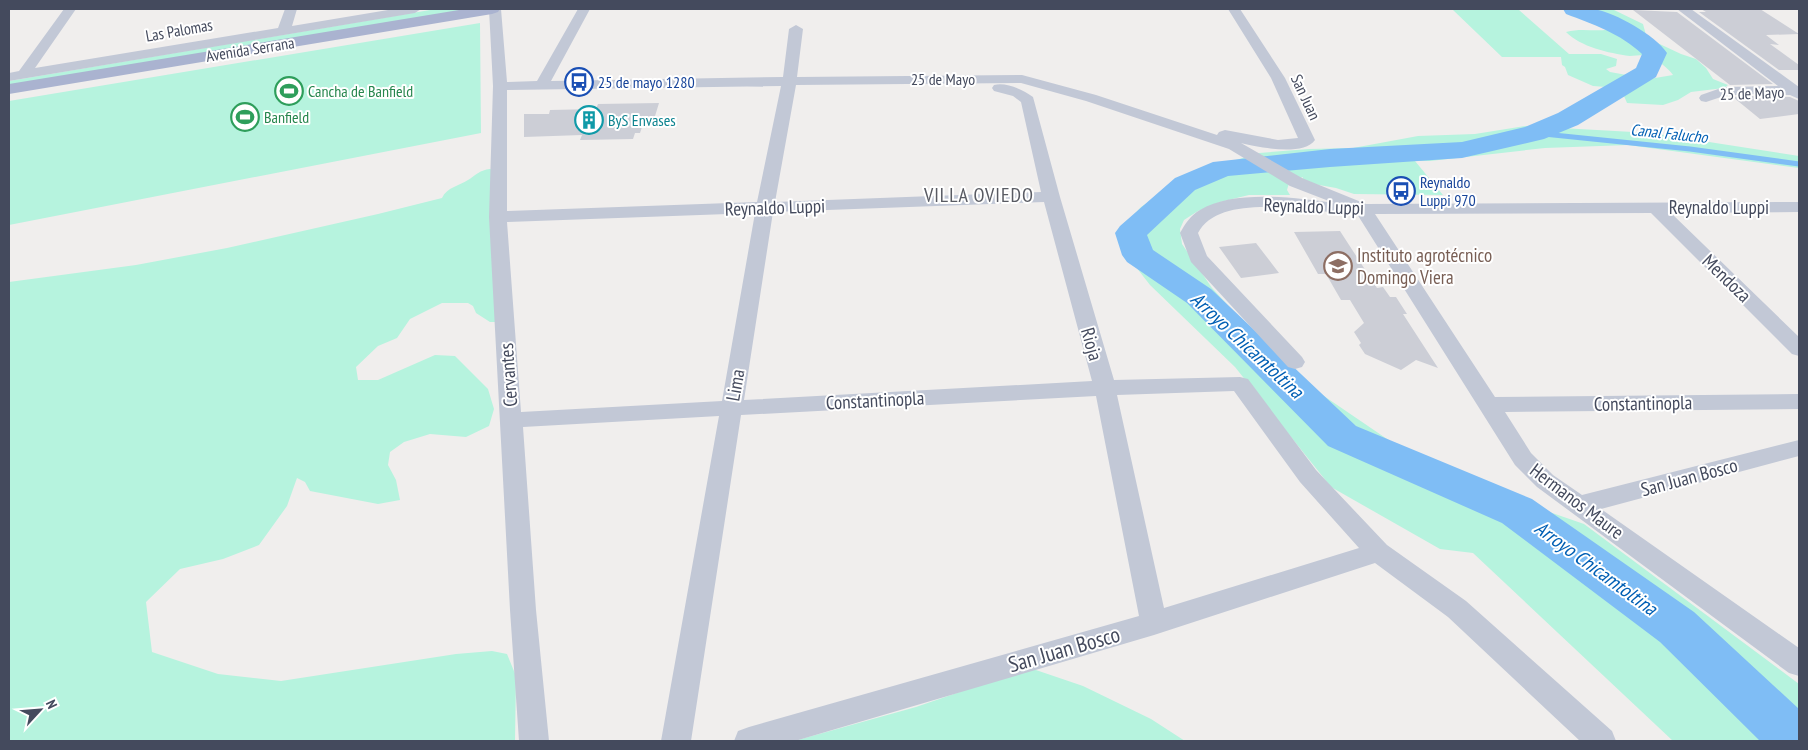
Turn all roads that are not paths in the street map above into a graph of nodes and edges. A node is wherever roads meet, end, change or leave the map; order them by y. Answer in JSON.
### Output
{"nodes":[{"id":1,"x":70,"y":9,"type":"edge"},
{"id":2,"x":291,"y":9,"type":"edge"},
{"id":3,"x":415,"y":9,"type":"edge"},
{"id":4,"x":493,"y":9,"type":"edge"},
{"id":5,"x":584,"y":9,"type":"edge"},
{"id":6,"x":1234,"y":9,"type":"edge"},
{"id":7,"x":1683,"y":9,"type":"edge"},
{"id":8,"x":284,"y":30,"type":"junction"},
{"id":9,"x":796,"y":30,"type":"dead end"},
{"id":10,"x":16,"y":76,"type":"edge"},
{"id":11,"x":789,"y":82,"type":"junction"},
{"id":12,"x":542,"y":85,"type":"junction"},
{"id":13,"x":500,"y":86,"type":"junction"},
{"id":14,"x":999,"y":88,"type":"dead end"},
{"id":15,"x":9,"y":89,"type":"edge"},
{"id":16,"x":1798,"y":93,"type":"edge"},
{"id":17,"x":1706,"y":98,"type":"dead end"},
{"id":18,"x":1178,"y":127,"type":"junction"},
{"id":19,"x":1051,"y":197,"type":"junction"},
{"id":20,"x":765,"y":207,"type":"junction"},
{"id":21,"x":1655,"y":207,"type":"junction"},
{"id":22,"x":1799,"y":207,"type":"edge"},
{"id":23,"x":1362,"y":208,"type":"junction"},
{"id":24,"x":498,"y":217,"type":"junction"},
{"id":25,"x":1799,"y":349,"type":"edge"},
{"id":26,"x":1294,"y":362,"type":"dead end"},
{"id":27,"x":1105,"y":388,"type":"junction"},
{"id":28,"x":1799,"y":401,"type":"edge"},
{"id":29,"x":1487,"y":405,"type":"junction"},
{"id":30,"x":731,"y":408,"type":"junction"},
{"id":31,"x":511,"y":420,"type":"junction"},
{"id":32,"x":1799,"y":448,"type":"edge"},
{"id":33,"x":1580,"y":505,"type":"junction"},
{"id":34,"x":1378,"y":552,"type":"junction"},
{"id":35,"x":1154,"y":623,"type":"junction"},
{"id":36,"x":1799,"y":664,"type":"edge"},
{"id":37,"x":534,"y":741,"type":"edge"},
{"id":38,"x":676,"y":741,"type":"edge"},
{"id":39,"x":749,"y":741,"type":"edge"},
{"id":40,"x":1601,"y":741,"type":"edge"}],
"edges":[{"from":1,"to":10,"type":"street"},
{"from":2,"to":8,"type":"street"},
{"from":3,"to":8,"type":"street","name":"Las Palomas"},
{"from":4,"to":13,"type":"street","name":"Cervantes"},
{"from":4,"to":15,"type":"main road","name":"Avenida Serrana"},
{"from":5,"to":12,"type":"street"},
{"from":6,"to":18,"type":"street","name":"San Juan"},
{"from":7,"to":16,"type":"street"},
{"from":8,"to":10,"type":"street","name":"Las Palomas"},
{"from":9,"to":11,"type":"street","name":"Lima"},
{"from":11,"to":12,"type":"street","name":"25 de Mayo"},
{"from":11,"to":18,"type":"street","name":"25 de Mayo"},
{"from":11,"to":20,"type":"street","name":"Lima"},
{"from":12,"to":13,"type":"street","name":"25 de Mayo"},
{"from":13,"to":24,"type":"street","name":"Cervantes"},
{"from":14,"to":19,"type":"street","name":"Rioja"},
{"from":16,"to":17,"type":"street","name":"25 de Mayo"},
{"from":18,"to":23,"type":"street","name":"25 de Mayo"},
{"from":19,"to":20,"type":"street","name":"Reynaldo Luppi"},
{"from":19,"to":27,"type":"street","name":"Rioja"},
{"from":20,"to":24,"type":"street","name":"Reynaldo Luppi"},
{"from":20,"to":30,"type":"street","name":"Lima"},
{"from":21,"to":22,"type":"street","name":"Reynaldo Luppi"},
{"from":21,"to":23,"type":"street","name":"Reynaldo Luppi"},
{"from":21,"to":25,"type":"street","name":"Mendoza"},
{"from":23,"to":26,"type":"street","name":"Reynaldo Luppi"},
{"from":23,"to":29,"type":"street","name":"Hermanos Maure"},
{"from":24,"to":31,"type":"street","name":"Cervantes"},
{"from":27,"to":30,"type":"street","name":"Constantinopla"},
{"from":27,"to":34,"type":"street","name":"Constantinopla"},
{"from":27,"to":35,"type":"street","name":"Rioja"},
{"from":28,"to":29,"type":"street","name":"Constantinopla"},
{"from":29,"to":33,"type":"street","name":"Hermanos Maure"},
{"from":30,"to":31,"type":"street","name":"Constantinopla"},
{"from":30,"to":38,"type":"street","name":"Lima"},
{"from":31,"to":37,"type":"street","name":"Cervantes"},
{"from":32,"to":33,"type":"street","name":"San Juan Bosco"},
{"from":33,"to":36,"type":"street","name":"Hermanos Maure"},
{"from":34,"to":35,"type":"street","name":"San Juan Bosco"},
{"from":34,"to":40,"type":"street"},
{"from":35,"to":39,"type":"street","name":"San Juan Bosco"}]}
